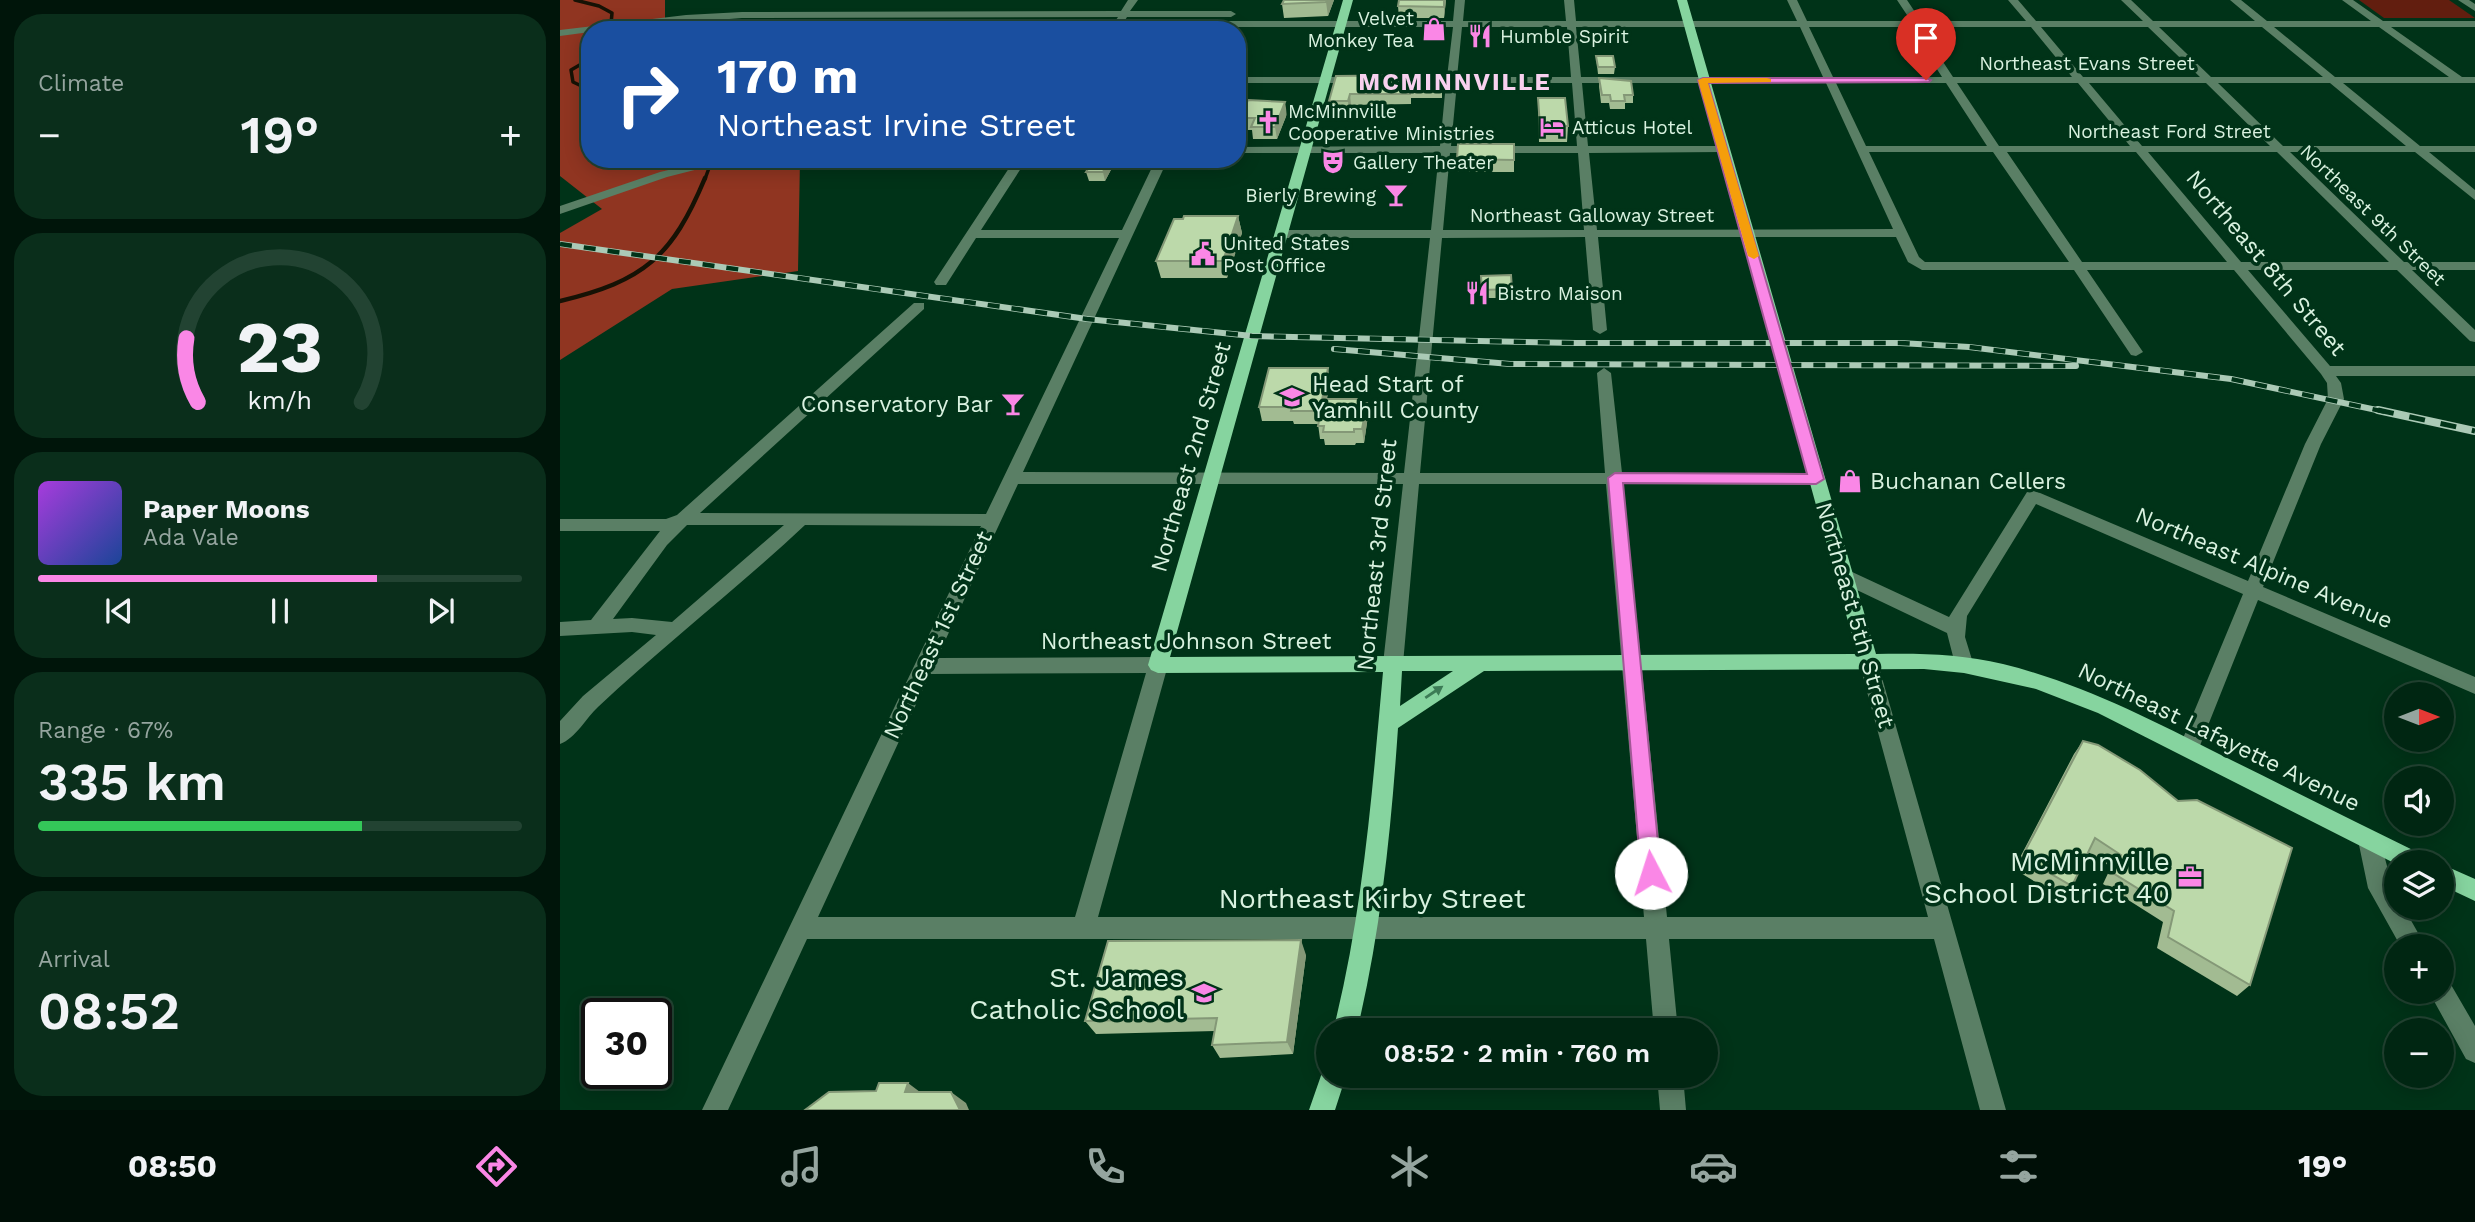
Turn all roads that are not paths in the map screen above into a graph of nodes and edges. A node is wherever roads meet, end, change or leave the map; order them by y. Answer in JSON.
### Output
{"nodes":[{"id":1,"x":1051,"y":0,"type":"edge"},
{"id":2,"x":1133,"y":0,"type":"edge"},
{"id":3,"x":1348,"y":0,"type":"edge"},
{"id":4,"x":1460,"y":0,"type":"edge"},
{"id":5,"x":1569,"y":0,"type":"edge"},
{"id":6,"x":1682,"y":0,"type":"edge"},
{"id":7,"x":1792,"y":0,"type":"edge"},
{"id":8,"x":1902,"y":0,"type":"edge"},
{"id":9,"x":2013,"y":0,"type":"edge"},
{"id":10,"x":2126,"y":0,"type":"edge"},
{"id":11,"x":2235,"y":0,"type":"edge"},
{"id":12,"x":2347,"y":0,"type":"edge"},
{"id":13,"x":2463,"y":0,"type":"edge"},
{"id":14,"x":733,"y":8,"type":"dead end"},
{"id":15,"x":2475,"y":8,"type":"edge"},
{"id":16,"x":1040,"y":13,"type":"junction"},
{"id":17,"x":1124,"y":14,"type":"junction"},
{"id":18,"x":722,"y":15,"type":"junction"},
{"id":19,"x":1229,"y":19,"type":"edge"},
{"id":20,"x":668,"y":21,"type":"edge"},
{"id":21,"x":1120,"y":21,"type":"edge"},
{"id":22,"x":1342,"y":24,"type":"junction"},
{"id":23,"x":1458,"y":24,"type":"junction"},
{"id":24,"x":1571,"y":24,"type":"junction"},
{"id":25,"x":1688,"y":24,"type":"junction"},
{"id":26,"x":1803,"y":24,"type":"junction"},
{"id":27,"x":1916,"y":24,"type":"junction"},
{"id":28,"x":2033,"y":24,"type":"junction"},
{"id":29,"x":2150,"y":24,"type":"junction"},
{"id":30,"x":2264,"y":24,"type":"junction"},
{"id":31,"x":2380,"y":24,"type":"junction"},
{"id":32,"x":2475,"y":24,"type":"edge"},
{"id":33,"x":581,"y":31,"type":"edge"},
{"id":34,"x":560,"y":33,"type":"edge"},
{"id":35,"x":1246,"y":80,"type":"edge"},
{"id":36,"x":1325,"y":80,"type":"junction"},
{"id":37,"x":1374,"y":80,"type":"edge"},
{"id":38,"x":1413,"y":80,"type":"edge"},
{"id":39,"x":1452,"y":80,"type":"junction"},
{"id":40,"x":1576,"y":80,"type":"junction"},
{"id":41,"x":1703,"y":80,"type":"junction"},
{"id":42,"x":1829,"y":80,"type":"junction"},
{"id":43,"x":1950,"y":80,"type":"junction"},
{"id":44,"x":2081,"y":80,"type":"junction"},
{"id":45,"x":2209,"y":80,"type":"junction"},
{"id":46,"x":2333,"y":80,"type":"junction"},
{"id":47,"x":2460,"y":80,"type":"junction"},
{"id":48,"x":2475,"y":80,"type":"edge"},
{"id":49,"x":2475,"y":91,"type":"edge"},
{"id":50,"x":1445,"y":149,"type":"junction"},
{"id":51,"x":1723,"y":149,"type":"junction"},
{"id":52,"x":1863,"y":149,"type":"junction"},
{"id":53,"x":1997,"y":149,"type":"junction"},
{"id":54,"x":2139,"y":149,"type":"junction"},
{"id":55,"x":2280,"y":149,"type":"junction"},
{"id":56,"x":2417,"y":149,"type":"junction"},
{"id":57,"x":2475,"y":149,"type":"edge"},
{"id":58,"x":1246,"y":150,"type":"edge"},
{"id":59,"x":1307,"y":150,"type":"junction"},
{"id":60,"x":1583,"y":150,"type":"junction"},
{"id":61,"x":691,"y":168,"type":"edge"},
{"id":62,"x":1015,"y":168,"type":"edge"},
{"id":63,"x":1158,"y":168,"type":"edge"},
{"id":64,"x":2475,"y":196,"type":"edge"},
{"id":65,"x":560,"y":210,"type":"edge"},
{"id":66,"x":1901,"y":233,"type":"junction"},
{"id":67,"x":972,"y":234,"type":"junction"},
{"id":68,"x":1127,"y":234,"type":"junction"},
{"id":69,"x":1282,"y":234,"type":"junction"},
{"id":70,"x":1437,"y":234,"type":"junction"},
{"id":71,"x":1591,"y":234,"type":"junction"},
{"id":72,"x":1748,"y":234,"type":"junction"},
{"id":73,"x":2079,"y":266,"type":"junction"},
{"id":74,"x":2238,"y":266,"type":"junction"},
{"id":75,"x":2401,"y":266,"type":"junction"},
{"id":76,"x":2475,"y":266,"type":"edge"},
{"id":77,"x":941,"y":282,"type":"dead end"},
{"id":78,"x":919,"y":306,"type":"dead end"},
{"id":79,"x":1600,"y":330,"type":"dead end"},
{"id":80,"x":2475,"y":338,"type":"edge"},
{"id":81,"x":2136,"y":352,"type":"dead end"},
{"id":82,"x":2326,"y":371,"type":"junction"},
{"id":83,"x":2475,"y":371,"type":"edge"},
{"id":84,"x":1604,"y":373,"type":"dead end"},
{"id":85,"x":1012,"y":478,"type":"junction"},
{"id":86,"x":1212,"y":478,"type":"junction"},
{"id":87,"x":1412,"y":478,"type":"junction"},
{"id":88,"x":1615,"y":478,"type":"junction"},
{"id":89,"x":1816,"y":479,"type":"junction"},
{"id":90,"x":683,"y":519,"type":"junction"},
{"id":91,"x":800,"y":520,"type":"junction"},
{"id":92,"x":992,"y":520,"type":"junction"},
{"id":93,"x":560,"y":524,"type":"edge"},
{"id":94,"x":1844,"y":576,"type":"junction"},
{"id":95,"x":2253,"y":589,"type":"junction"},
{"id":96,"x":597,"y":625,"type":"junction"},
{"id":97,"x":560,"y":629,"type":"edge"},
{"id":98,"x":1957,"y":629,"type":"junction"},
{"id":99,"x":675,"y":630,"type":"junction"},
{"id":100,"x":1632,"y":662,"type":"junction"},
{"id":101,"x":1869,"y":662,"type":"junction"},
{"id":102,"x":1481,"y":663,"type":"junction"},
{"id":103,"x":1963,"y":663,"type":"junction"},
{"id":104,"x":1393,"y":664,"type":"junction"},
{"id":105,"x":1158,"y":665,"type":"junction"},
{"id":106,"x":924,"y":666,"type":"junction"},
{"id":107,"x":2475,"y":686,"type":"edge"},
{"id":108,"x":1389,"y":723,"type":"junction"},
{"id":109,"x":560,"y":735,"type":"edge"},
{"id":110,"x":2189,"y":748,"type":"junction"},
{"id":111,"x":2368,"y":840,"type":"junction"},
{"id":112,"x":2389,"y":850,"type":"edge"},
{"id":113,"x":2454,"y":880,"type":"edge"},
{"id":114,"x":2475,"y":890,"type":"edge"},
{"id":115,"x":1656,"y":926,"type":"junction"},
{"id":116,"x":801,"y":928,"type":"junction"},
{"id":117,"x":1083,"y":928,"type":"junction"},
{"id":118,"x":1367,"y":928,"type":"junction"},
{"id":119,"x":1943,"y":928,"type":"junction"},
{"id":120,"x":2406,"y":934,"type":"edge"},
{"id":121,"x":2448,"y":1004,"type":"edge"},
{"id":122,"x":1348,"y":1018,"type":"edge"},
{"id":123,"x":1664,"y":1018,"type":"edge"},
{"id":124,"x":2475,"y":1050,"type":"edge"},
{"id":125,"x":1328,"y":1088,"type":"edge"},
{"id":126,"x":1671,"y":1088,"type":"edge"},
{"id":127,"x":715,"y":1110,"type":"edge"},
{"id":128,"x":1322,"y":1110,"type":"edge"},
{"id":129,"x":1673,"y":1110,"type":"edge"},
{"id":130,"x":1993,"y":1110,"type":"edge"}],
"edges":[{"from":1,"to":16,"type":"street"},
{"from":2,"to":17,"type":"street"},
{"from":3,"to":22,"type":"main road","name":"Northeast 2nd Street"},
{"from":4,"to":23,"type":"street","name":"Northeast 3rd Street"},
{"from":5,"to":24,"type":"street"},
{"from":6,"to":25,"type":"main road","name":"Northeast 5th Street"},
{"from":7,"to":26,"type":"street"},
{"from":8,"to":27,"type":"street"},
{"from":9,"to":28,"type":"street","name":"Northeast 8th Street"},
{"from":10,"to":29,"type":"street","name":"Northeast 9th Street"},
{"from":11,"to":30,"type":"street"},
{"from":12,"to":31,"type":"street"},
{"from":13,"to":15,"type":"street"},
{"from":14,"to":18,"type":"street"},
{"from":16,"to":17,"type":"street"},
{"from":16,"to":18,"type":"street"},
{"from":17,"to":19,"type":"street"},
{"from":17,"to":21,"type":"street"},
{"from":18,"to":20,"type":"street"},
{"from":19,"to":22,"type":"street"},
{"from":22,"to":23,"type":"street"},
{"from":22,"to":36,"type":"main road","name":"Northeast 2nd Street"},
{"from":23,"to":24,"type":"street"},
{"from":23,"to":39,"type":"street","name":"Northeast 3rd Street"},
{"from":24,"to":25,"type":"street"},
{"from":24,"to":40,"type":"street"},
{"from":25,"to":26,"type":"street"},
{"from":25,"to":41,"type":"main road","name":"Northeast 5th Street"},
{"from":26,"to":27,"type":"street"},
{"from":26,"to":42,"type":"street"},
{"from":27,"to":28,"type":"street"},
{"from":27,"to":43,"type":"street"},
{"from":28,"to":29,"type":"street"},
{"from":28,"to":44,"type":"street","name":"Northeast 8th Street"},
{"from":29,"to":30,"type":"street"},
{"from":29,"to":45,"type":"street","name":"Northeast 9th Street"},
{"from":30,"to":31,"type":"street"},
{"from":30,"to":46,"type":"street"},
{"from":31,"to":32,"type":"street"},
{"from":31,"to":47,"type":"street"},
{"from":33,"to":34,"type":"street"},
{"from":35,"to":36,"type":"street"},
{"from":36,"to":37,"type":"street"},
{"from":36,"to":59,"type":"main road","name":"Northeast 2nd Street"},
{"from":38,"to":39,"type":"street","name":"Northeast Evans Street"},
{"from":39,"to":40,"type":"street","name":"Northeast Evans Street"},
{"from":39,"to":50,"type":"street","name":"Northeast 3rd Street"},
{"from":40,"to":41,"type":"street","name":"Northeast Evans Street"},
{"from":40,"to":60,"type":"street"},
{"from":41,"to":42,"type":"street","name":"Northeast Evans Street"},
{"from":41,"to":51,"type":"main road","name":"Northeast 5th Street"},
{"from":42,"to":43,"type":"street","name":"Northeast Evans Street"},
{"from":42,"to":52,"type":"street"},
{"from":43,"to":44,"type":"street","name":"Northeast Evans Street"},
{"from":43,"to":53,"type":"street"},
{"from":44,"to":45,"type":"street","name":"Northeast Evans Street"},
{"from":44,"to":54,"type":"street","name":"Northeast 8th Street"},
{"from":45,"to":46,"type":"street","name":"Northeast Evans Street"},
{"from":45,"to":55,"type":"street","name":"Northeast 9th Street"},
{"from":46,"to":47,"type":"street","name":"Northeast Evans Street"},
{"from":46,"to":56,"type":"street"},
{"from":47,"to":48,"type":"street","name":"Northeast Evans Street"},
{"from":47,"to":49,"type":"street"},
{"from":50,"to":59,"type":"street"},
{"from":50,"to":60,"type":"street"},
{"from":50,"to":70,"type":"street","name":"Northeast 3rd Street"},
{"from":51,"to":60,"type":"street"},
{"from":51,"to":72,"type":"main road","name":"Northeast 5th Street"},
{"from":52,"to":53,"type":"street","name":"Northeast Ford Street"},
{"from":52,"to":66,"type":"street"},
{"from":53,"to":54,"type":"street","name":"Northeast Ford Street"},
{"from":53,"to":73,"type":"street"},
{"from":54,"to":55,"type":"street","name":"Northeast Ford Street"},
{"from":54,"to":74,"type":"street","name":"Northeast 8th Street"},
{"from":55,"to":56,"type":"street","name":"Northeast Ford Street"},
{"from":55,"to":75,"type":"street","name":"Northeast 9th Street"},
{"from":56,"to":57,"type":"street","name":"Northeast Ford Street"},
{"from":56,"to":64,"type":"street"},
{"from":58,"to":59,"type":"street"},
{"from":59,"to":69,"type":"main road","name":"Northeast 2nd Street"},
{"from":60,"to":71,"type":"street"},
{"from":61,"to":65,"type":"street"},
{"from":62,"to":67,"type":"street"},
{"from":63,"to":68,"type":"street","name":"Northeast 1st Street"},
{"from":66,"to":72,"type":"street","name":"Northeast Galloway Street"},
{"from":66,"to":73,"type":"street"},
{"from":67,"to":68,"type":"street"},
{"from":67,"to":77,"type":"street"},
{"from":68,"to":85,"type":"street","name":"Northeast 1st Street"},
{"from":69,"to":70,"type":"street","name":"Northeast Galloway Street"},
{"from":69,"to":86,"type":"main road","name":"Northeast 2nd Street"},
{"from":70,"to":71,"type":"street","name":"Northeast Galloway Street"},
{"from":70,"to":87,"type":"street","name":"Northeast 3rd Street"},
{"from":71,"to":72,"type":"street","name":"Northeast Galloway Street"},
{"from":71,"to":79,"type":"street"},
{"from":72,"to":89,"type":"main road","name":"Northeast 5th Street"},
{"from":73,"to":74,"type":"street"},
{"from":73,"to":81,"type":"street"},
{"from":74,"to":75,"type":"street"},
{"from":74,"to":82,"type":"street","name":"Northeast 8th Street"},
{"from":75,"to":76,"type":"street"},
{"from":75,"to":80,"type":"street","name":"Northeast 9th Street"},
{"from":78,"to":90,"type":"street"},
{"from":82,"to":83,"type":"street"},
{"from":82,"to":95,"type":"street","name":"Northeast 8th Street"},
{"from":84,"to":88,"type":"street"},
{"from":85,"to":86,"type":"street"},
{"from":85,"to":92,"type":"street","name":"Northeast 1st Street"},
{"from":86,"to":87,"type":"street"},
{"from":86,"to":105,"type":"main road","name":"Northeast 2nd Street"},
{"from":87,"to":88,"type":"street"},
{"from":87,"to":104,"type":"street","name":"Northeast 3rd Street"},
{"from":88,"to":89,"type":"street"},
{"from":88,"to":100,"type":"street"},
{"from":89,"to":94,"type":"main road","name":"Northeast 5th Street"},
{"from":90,"to":91,"type":"street"},
{"from":90,"to":93,"type":"street"},
{"from":90,"to":96,"type":"street"},
{"from":91,"to":92,"type":"street"},
{"from":91,"to":99,"type":"street"},
{"from":92,"to":106,"type":"street","name":"Northeast 1st Street"},
{"from":94,"to":98,"type":"street"},
{"from":94,"to":101,"type":"main road","name":"Northeast 5th Street"},
{"from":95,"to":98,"type":"street","name":"Northeast Alpine Avenue"},
{"from":95,"to":107,"type":"street","name":"Northeast Alpine Avenue"},
{"from":95,"to":110,"type":"street","name":"Northeast 8th Street"},
{"from":96,"to":97,"type":"street"},
{"from":96,"to":99,"type":"street"},
{"from":98,"to":103,"type":"street"},
{"from":99,"to":109,"type":"street"},
{"from":100,"to":101,"type":"main road","name":"Northeast Johnson Street"},
{"from":100,"to":102,"type":"main road","name":"Northeast Johnson Street"},
{"from":100,"to":115,"type":"street"},
{"from":101,"to":103,"type":"main road","name":"Northeast Lafayette Avenue"},
{"from":101,"to":119,"type":"street","name":"Northeast 5th Street"},
{"from":102,"to":104,"type":"main road","name":"Northeast Johnson Street"},
{"from":108,"to":102,"type":"main road","one_way":true},
{"from":103,"to":110,"type":"main road","name":"Northeast Lafayette Avenue"},
{"from":104,"to":105,"type":"main road","name":"Northeast Johnson Street"},
{"from":104,"to":108,"type":"main road","name":"Northeast 3rd Street"},
{"from":105,"to":106,"type":"street","name":"Northeast Johnson Street"},
{"from":105,"to":117,"type":"street","name":"Northeast 2nd Street"},
{"from":106,"to":116,"type":"street","name":"Northeast 1st Street"},
{"from":108,"to":118,"type":"main road","name":"Northeast 3rd Street"},
{"from":110,"to":111,"type":"main road","name":"Northeast Lafayette Avenue"},
{"from":111,"to":112,"type":"main road","name":"Northeast Lafayette Avenue"},
{"from":111,"to":120,"type":"street"},
{"from":113,"to":114,"type":"main road"},
{"from":115,"to":118,"type":"street","name":"Northeast Kirby Street"},
{"from":115,"to":119,"type":"street","name":"Northeast Kirby Street"},
{"from":115,"to":123,"type":"street"},
{"from":116,"to":117,"type":"street","name":"Northeast Kirby Street"},
{"from":116,"to":127,"type":"street","name":"Northeast 1st Street"},
{"from":117,"to":118,"type":"street","name":"Northeast Kirby Street"},
{"from":118,"to":122,"type":"main road","name":"Northeast 3rd Street"},
{"from":119,"to":130,"type":"street","name":"Northeast 5th Street"},
{"from":121,"to":124,"type":"street"},
{"from":125,"to":128,"type":"main road"},
{"from":126,"to":129,"type":"street"}]}
